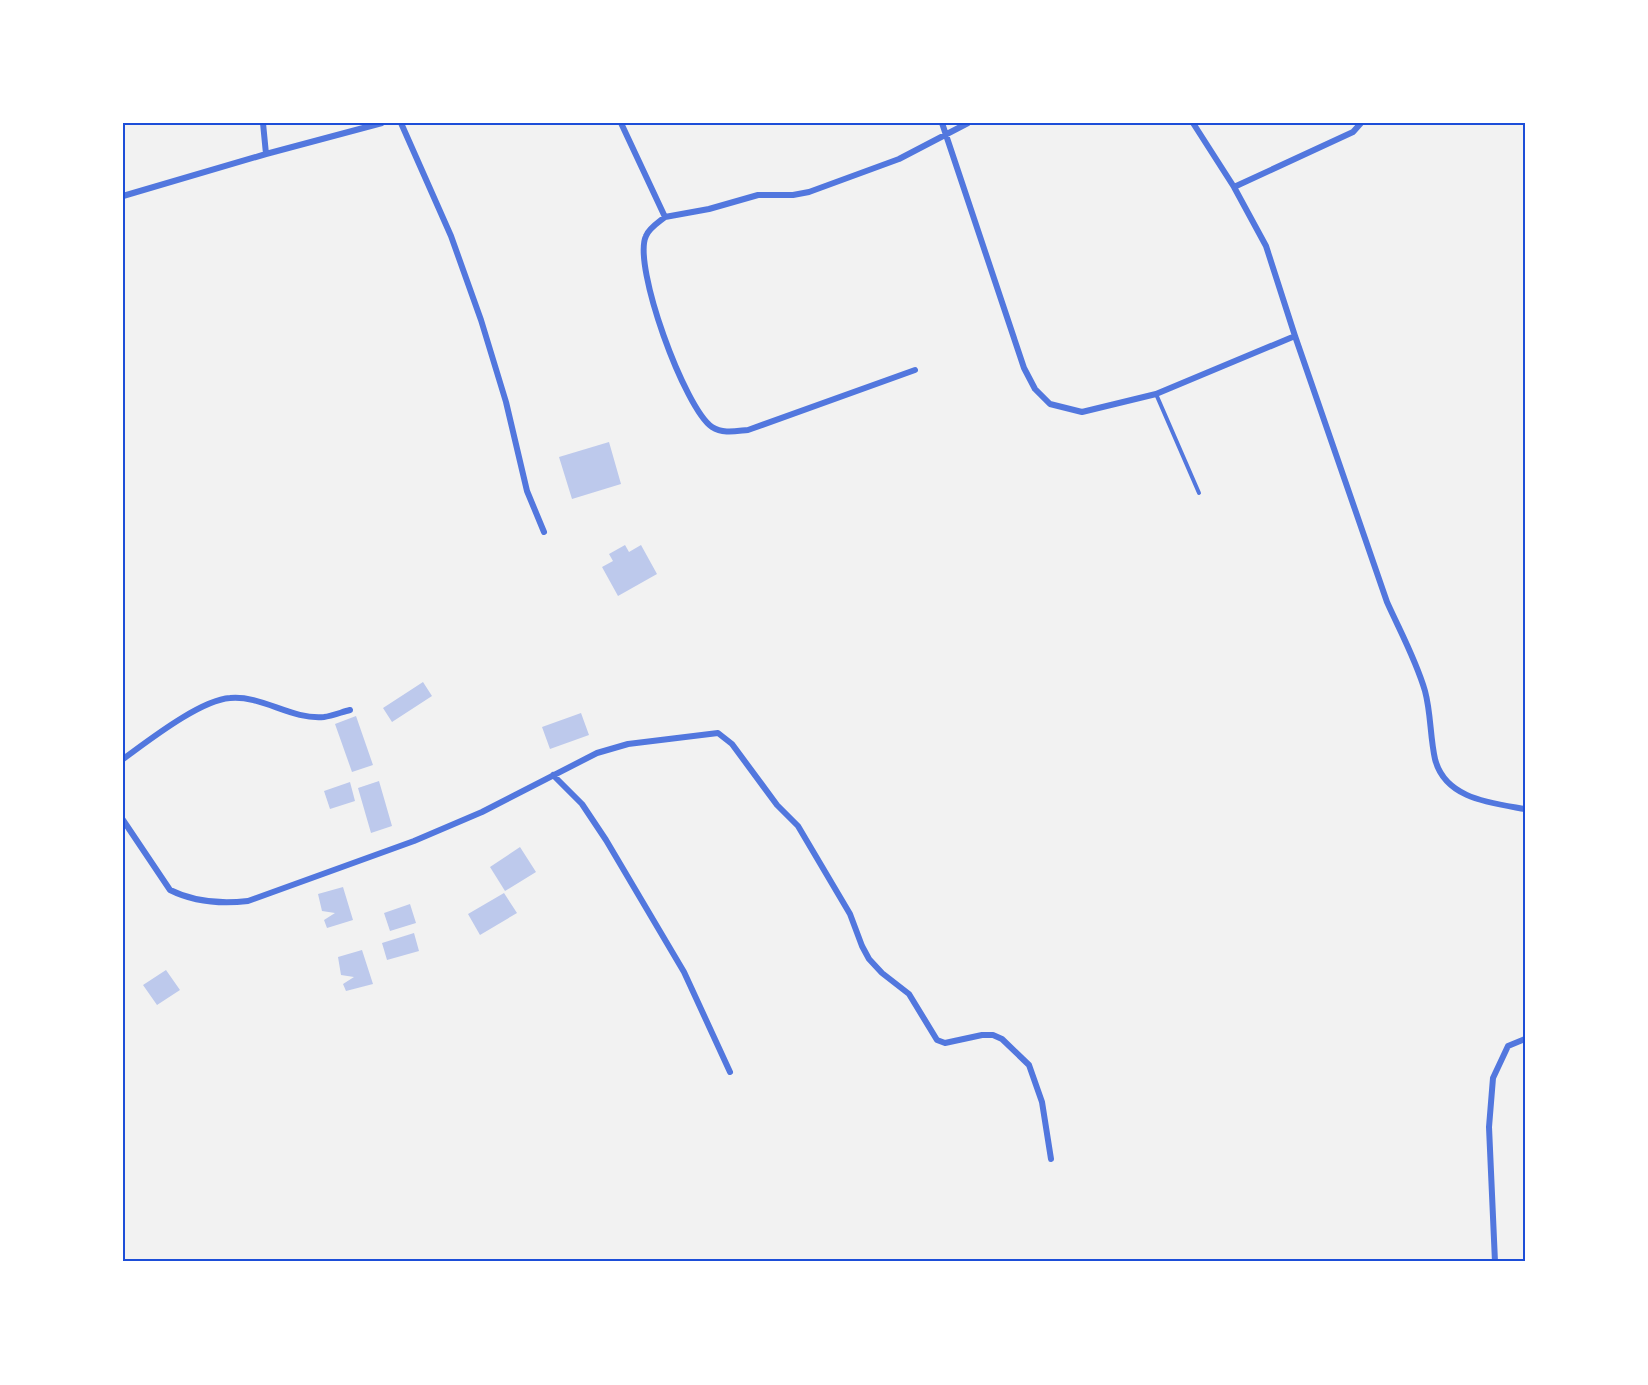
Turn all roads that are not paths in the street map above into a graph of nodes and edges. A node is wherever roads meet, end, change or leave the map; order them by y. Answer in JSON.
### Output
{"nodes":[{"id":1,"x":263,"y":123,"type":"edge"},
{"id":2,"x":382,"y":123,"type":"edge"},
{"id":3,"x":401,"y":123,"type":"edge"},
{"id":4,"x":621,"y":123,"type":"edge"},
{"id":5,"x":942,"y":123,"type":"edge"},
{"id":6,"x":968,"y":123,"type":"edge"},
{"id":7,"x":1193,"y":123,"type":"edge"},
{"id":8,"x":1361,"y":123,"type":"edge"},
{"id":9,"x":946,"y":133,"type":"junction"},
{"id":10,"x":266,"y":153,"type":"junction"},
{"id":11,"x":1234,"y":187,"type":"junction"},
{"id":12,"x":123,"y":196,"type":"edge"},
{"id":13,"x":665,"y":217,"type":"junction"},
{"id":14,"x":1295,"y":336,"type":"junction"},
{"id":15,"x":915,"y":370,"type":"dead end"},
{"id":16,"x":1156,"y":394,"type":"junction"},
{"id":17,"x":1199,"y":493,"type":"dead end"},
{"id":18,"x":544,"y":532,"type":"dead end"},
{"id":19,"x":350,"y":710,"type":"dead end"},
{"id":20,"x":123,"y":759,"type":"edge"},
{"id":21,"x":553,"y":775,"type":"junction"},
{"id":22,"x":1525,"y":809,"type":"edge"},
{"id":23,"x":123,"y":820,"type":"edge"},
{"id":24,"x":1525,"y":1039,"type":"edge"},
{"id":25,"x":730,"y":1072,"type":"dead end"},
{"id":26,"x":1051,"y":1159,"type":"dead end"},
{"id":27,"x":1495,"y":1262,"type":"edge"}],
"edges":[{"from":1,"to":10,"type":"street"},
{"from":2,"to":10,"type":"street"},
{"from":3,"to":18,"type":"street"},
{"from":4,"to":13,"type":"street"},
{"from":5,"to":9,"type":"street"},
{"from":6,"to":9,"type":"street"},
{"from":7,"to":11,"type":"street"},
{"from":8,"to":11,"type":"street"},
{"from":9,"to":13,"type":"street"},
{"from":9,"to":16,"type":"street"},
{"from":10,"to":12,"type":"street"},
{"from":11,"to":14,"type":"street"},
{"from":13,"to":15,"type":"street"},
{"from":14,"to":16,"type":"street"},
{"from":14,"to":22,"type":"street"},
{"from":16,"to":17,"type":"lane"},
{"from":19,"to":20,"type":"street"},
{"from":21,"to":23,"type":"street"},
{"from":21,"to":25,"type":"street"},
{"from":21,"to":26,"type":"street"},
{"from":24,"to":27,"type":"street"}]}
